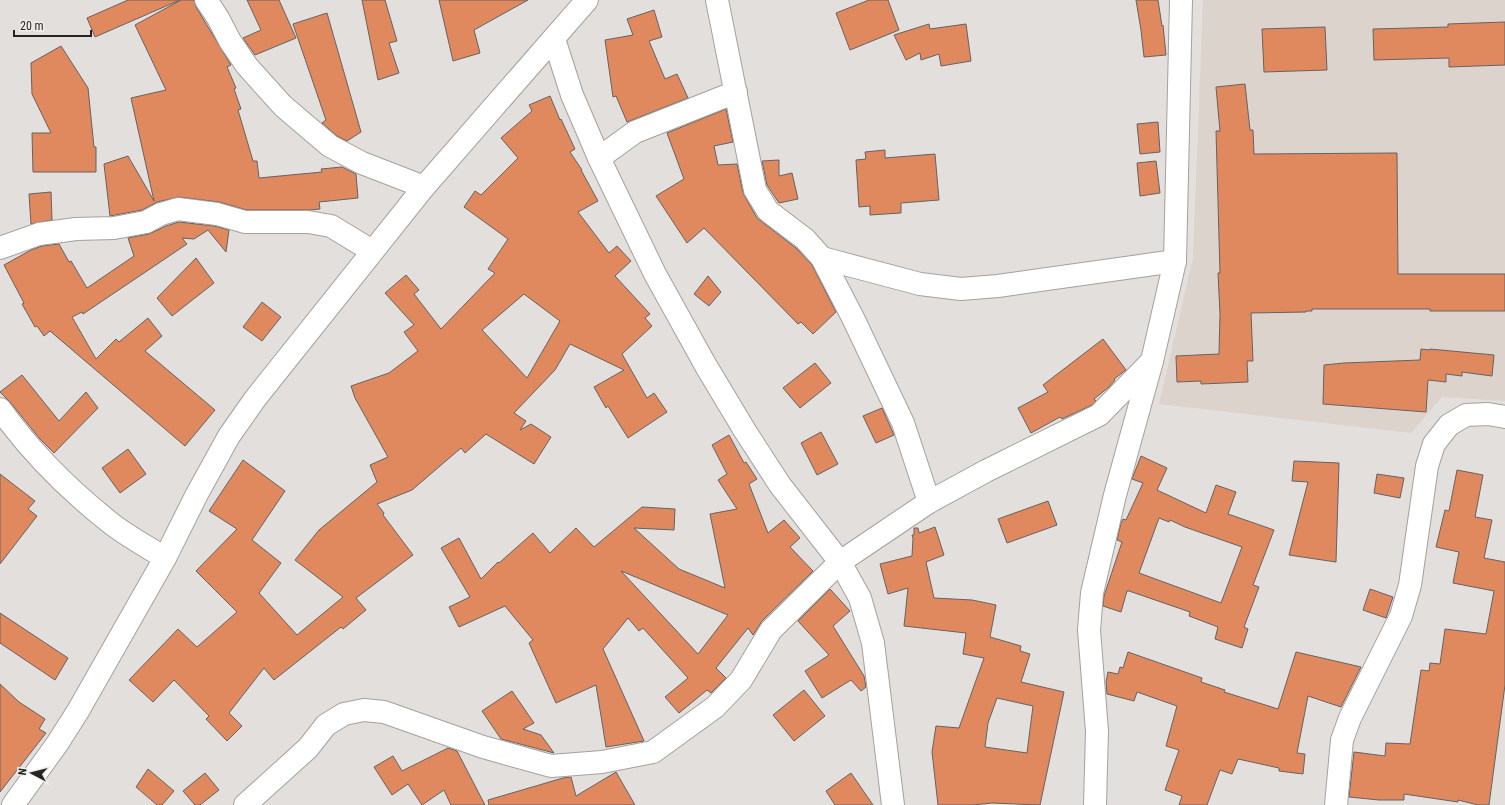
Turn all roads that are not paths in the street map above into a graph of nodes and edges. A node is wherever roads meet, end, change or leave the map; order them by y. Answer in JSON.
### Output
{"nodes":[{"id":1,"x":206,"y":0,"type":"edge"},
{"id":2,"x":717,"y":0,"type":"edge"},
{"id":3,"x":1181,"y":0,"type":"edge"},
{"id":4,"x":583,"y":2,"type":"edge"},
{"id":5,"x":554,"y":39,"type":"junction"},
{"id":6,"x":736,"y":92,"type":"junction"},
{"id":7,"x":599,"y":158,"type":"junction"},
{"id":8,"x":424,"y":187,"type":"junction"},
{"id":9,"x":0,"y":248,"type":"edge"},
{"id":10,"x":372,"y":251,"type":"junction"},
{"id":11,"x":822,"y":258,"type":"junction"},
{"id":12,"x":1175,"y":260,"type":"junction"},
{"id":13,"x":1152,"y":361,"type":"junction"},
{"id":14,"x":0,"y":409,"type":"edge"},
{"id":15,"x":1505,"y":417,"type":"edge"},
{"id":16,"x":929,"y":502,"type":"junction"},
{"id":17,"x":165,"y":558,"type":"junction"},
{"id":18,"x":840,"y":562,"type":"junction"},
{"id":19,"x":17,"y":804,"type":"edge"},
{"id":20,"x":245,"y":805,"type":"edge"},
{"id":21,"x":893,"y":805,"type":"edge"},
{"id":22,"x":1095,"y":805,"type":"edge"},
{"id":23,"x":1336,"y":805,"type":"edge"}],
"edges":[{"from":1,"to":8,"type":"street"},
{"from":2,"to":6,"type":"street"},
{"from":3,"to":12,"type":"street"},
{"from":4,"to":5,"type":"street"},
{"from":5,"to":7,"type":"street"},
{"from":5,"to":8,"type":"street"},
{"from":6,"to":7,"type":"street"},
{"from":6,"to":11,"type":"street"},
{"from":7,"to":18,"type":"street"},
{"from":8,"to":10,"type":"street"},
{"from":9,"to":10,"type":"street"},
{"from":10,"to":17,"type":"street"},
{"from":11,"to":12,"type":"street"},
{"from":11,"to":16,"type":"street"},
{"from":12,"to":13,"type":"street"},
{"from":13,"to":16,"type":"street"},
{"from":13,"to":22,"type":"street"},
{"from":14,"to":17,"type":"street"},
{"from":15,"to":23,"type":"street"},
{"from":16,"to":18,"type":"street"},
{"from":17,"to":19,"type":"street"},
{"from":18,"to":20,"type":"street"},
{"from":18,"to":21,"type":"street"}]}
